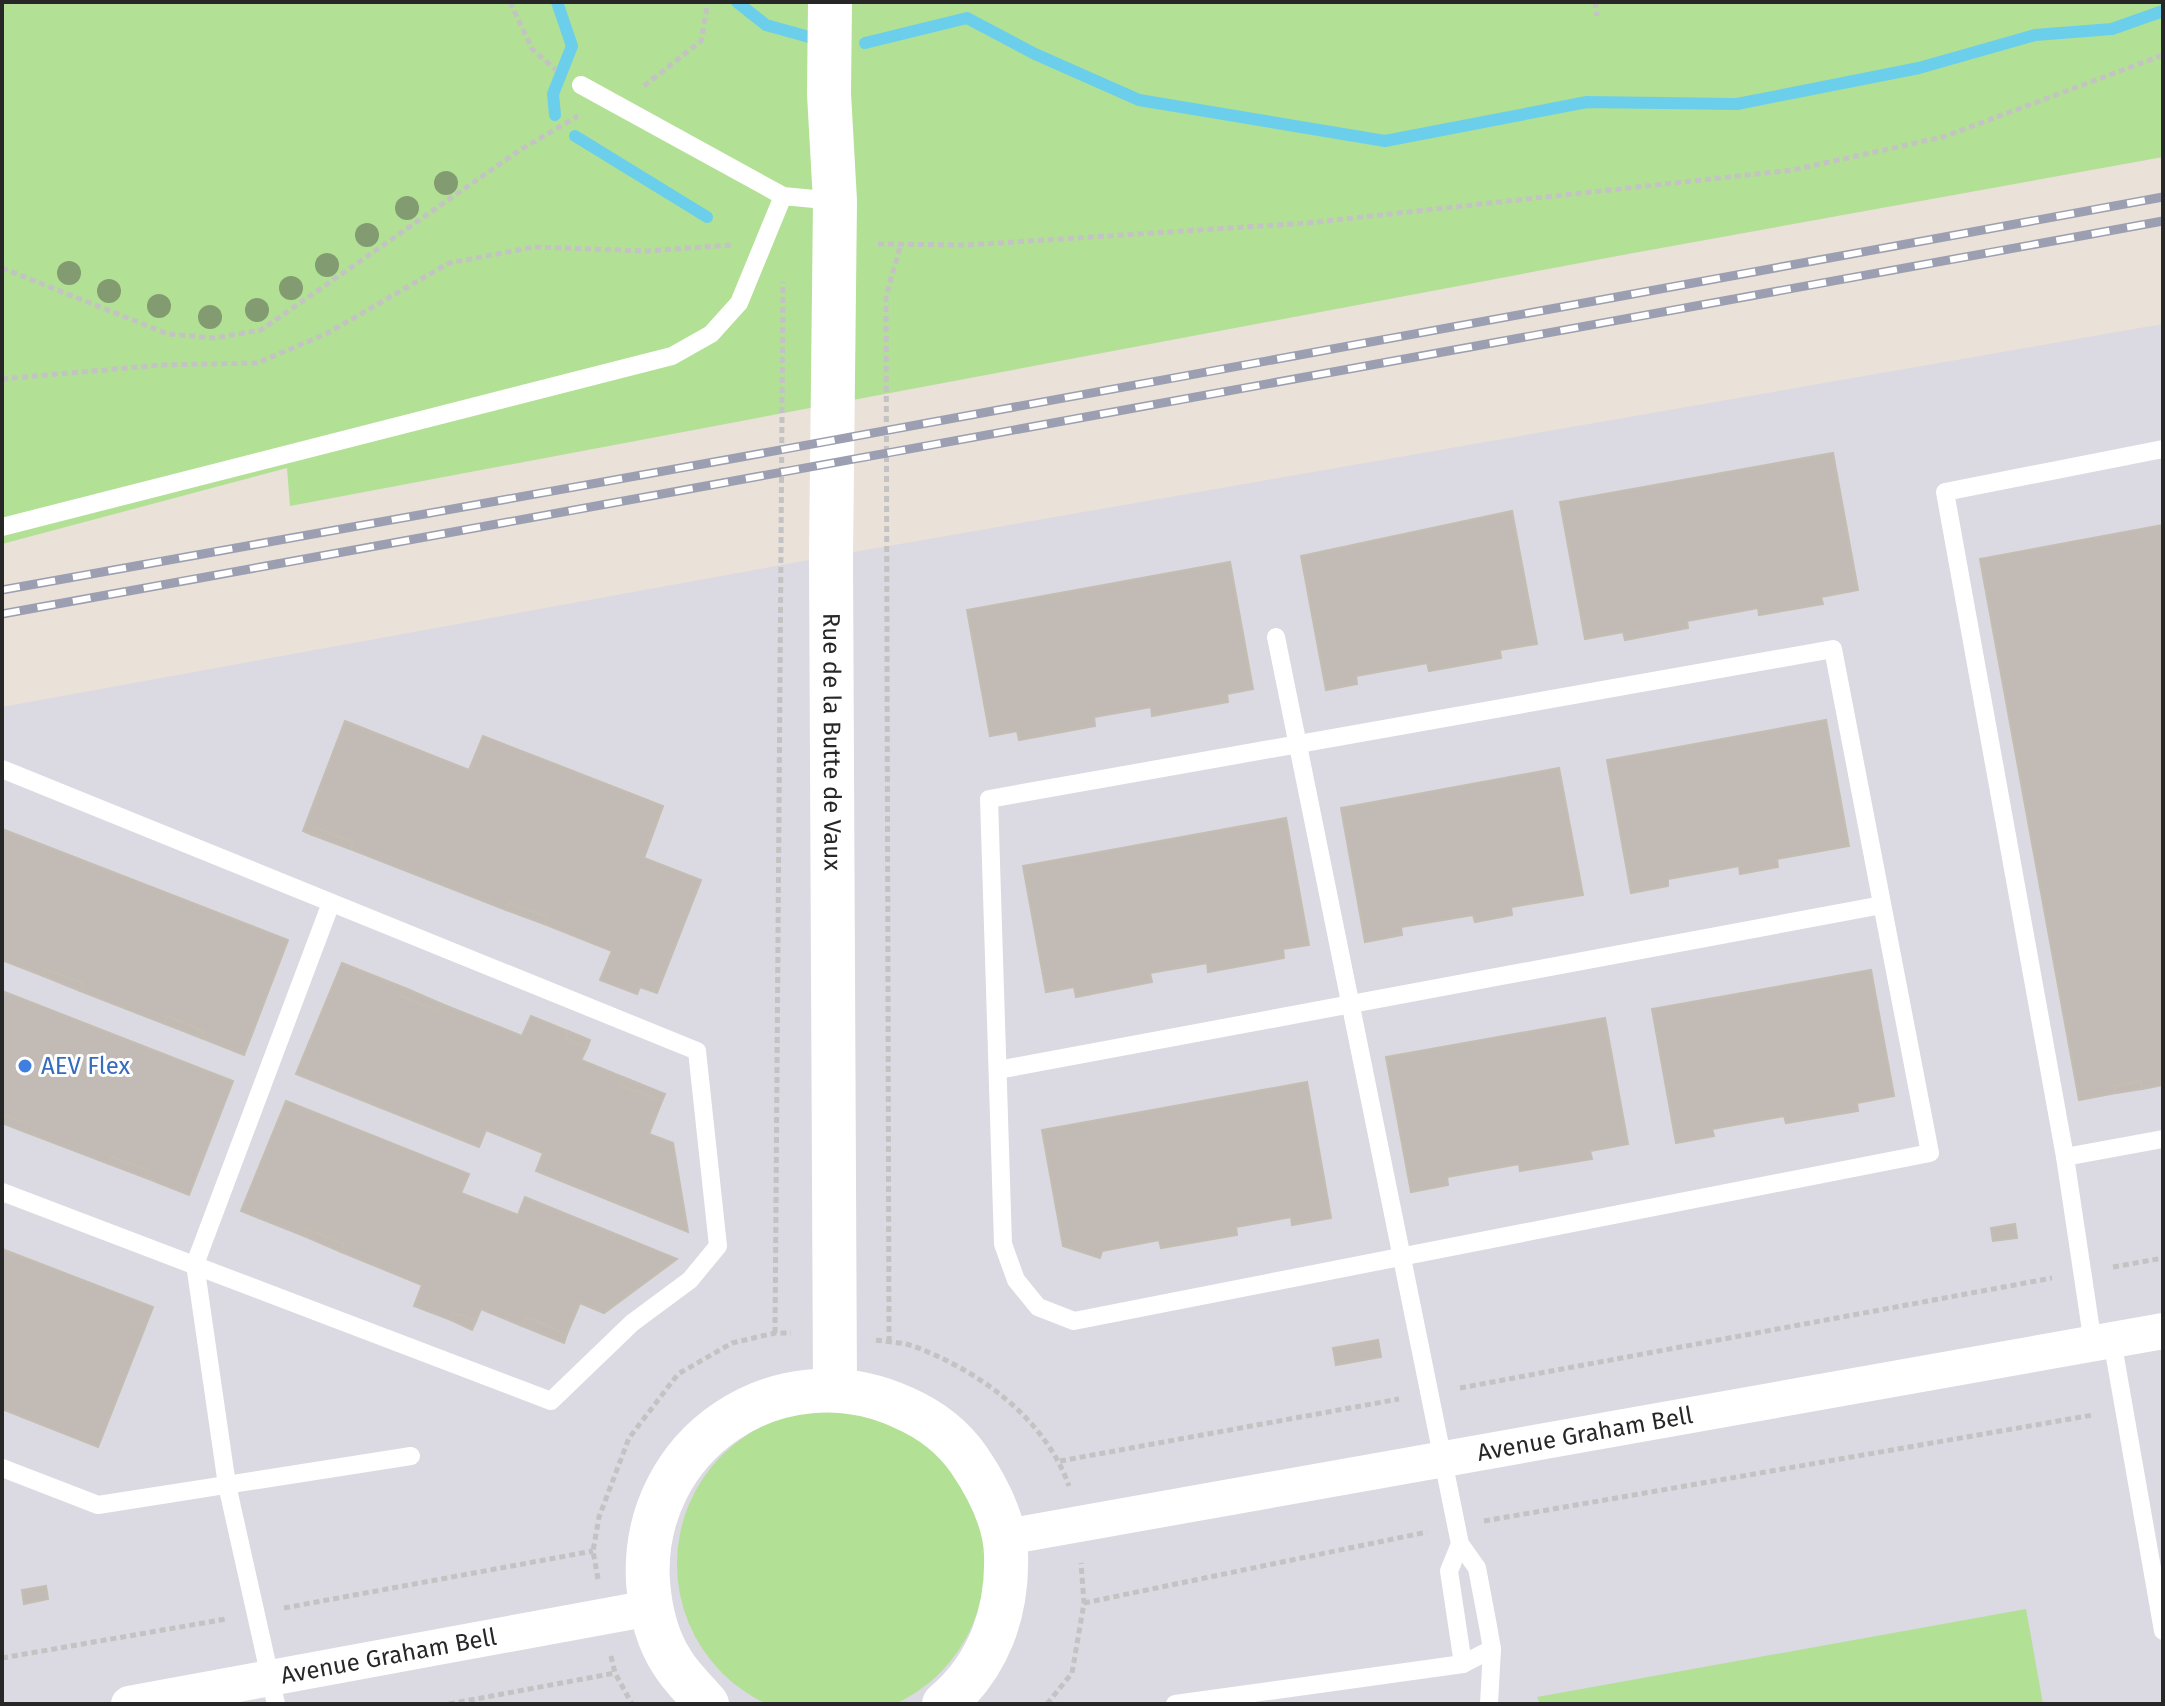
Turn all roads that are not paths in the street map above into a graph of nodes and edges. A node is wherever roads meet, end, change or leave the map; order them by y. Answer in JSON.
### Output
{"nodes":[{"id":1,"x":830,"y":5,"type":"edge"},
{"id":2,"x":581,"y":85,"type":"dead end"},
{"id":3,"x":783,"y":196,"type":"junction"},
{"id":4,"x":834,"y":222,"type":"junction"},
{"id":5,"x":2163,"y":449,"type":"edge"},
{"id":6,"x":2,"y":527,"type":"edge"},
{"id":7,"x":1276,"y":637,"type":"dead end"},
{"id":8,"x":1298,"y":743,"type":"junction"},
{"id":9,"x":2,"y":769,"type":"edge"},
{"id":10,"x":331,"y":903,"type":"junction"},
{"id":11,"x":1882,"y":905,"type":"junction"},
{"id":12,"x":1350,"y":1002,"type":"junction"},
{"id":13,"x":998,"y":1070,"type":"junction"},
{"id":14,"x":2163,"y":1139,"type":"edge"},
{"id":15,"x":2065,"y":1157,"type":"junction"},
{"id":16,"x":2,"y":1192,"type":"edge"},
{"id":17,"x":1402,"y":1257,"type":"junction"},
{"id":18,"x":195,"y":1264,"type":"junction"},
{"id":19,"x":2163,"y":1331,"type":"edge"},
{"id":20,"x":2103,"y":1342,"type":"junction"},
{"id":21,"x":835,"y":1389,"type":"junction"},
{"id":22,"x":411,"y":1456,"type":"dead end"},
{"id":23,"x":1442,"y":1459,"type":"junction"},
{"id":24,"x":2,"y":1468,"type":"edge"},
{"id":25,"x":227,"y":1485,"type":"junction"},
{"id":26,"x":1458,"y":1535,"type":"junction"},
{"id":27,"x":1006,"y":1537,"type":"junction"},
{"id":28,"x":650,"y":1608,"type":"junction"},
{"id":29,"x":2163,"y":1631,"type":"edge"},
{"id":30,"x":1492,"y":1649,"type":"junction"},
{"id":31,"x":1463,"y":1664,"type":"junction"},
{"id":32,"x":273,"y":1692,"type":"edge"},
{"id":33,"x":129,"y":1704,"type":"edge"},
{"id":34,"x":707,"y":1704,"type":"edge"},
{"id":35,"x":944,"y":1704,"type":"edge"},
{"id":36,"x":1175,"y":1704,"type":"edge"},
{"id":37,"x":1489,"y":1704,"type":"edge"}],
"edges":[{"from":1,"to":4,"type":"street","name":"Rue de la Butte de Vaux"},
{"from":2,"to":3,"type":"lane"},
{"from":3,"to":4,"type":"lane"},
{"from":3,"to":6,"type":"lane"},
{"from":4,"to":21,"type":"street","name":"Rue de la Butte de Vaux"},
{"from":5,"to":15,"type":"lane"},
{"from":7,"to":8,"type":"lane"},
{"from":8,"to":11,"type":"lane"},
{"from":8,"to":12,"type":"lane"},
{"from":8,"to":13,"type":"lane"},
{"from":9,"to":10,"type":"lane"},
{"from":10,"to":18,"type":"lane"},
{"from":10,"to":18,"type":"lane"},
{"from":11,"to":12,"type":"lane"},
{"from":11,"to":17,"type":"lane"},
{"from":12,"to":13,"type":"lane"},
{"from":12,"to":17,"type":"lane"},
{"from":13,"to":17,"type":"lane"},
{"from":14,"to":15,"type":"lane"},
{"from":15,"to":20,"type":"lane"},
{"from":16,"to":18,"type":"lane"},
{"from":17,"to":23,"type":"lane"},
{"from":18,"to":25,"type":"lane"},
{"from":19,"to":20,"type":"street","name":"Avenue Graham Bell"},
{"from":20,"to":23,"type":"street","name":"Avenue Graham Bell"},
{"from":20,"to":29,"type":"lane"},
{"from":21,"to":27,"type":"street"},
{"from":21,"to":28,"type":"street"},
{"from":22,"to":25,"type":"lane"},
{"from":23,"to":26,"type":"lane"},
{"from":23,"to":27,"type":"street","name":"Avenue Graham Bell"},
{"from":24,"to":25,"type":"lane"},
{"from":25,"to":32,"type":"lane"},
{"from":26,"to":30,"type":"lane"},
{"from":26,"to":31,"type":"lane"},
{"from":27,"to":35,"type":"street"},
{"from":28,"to":32,"type":"street","name":"Avenue Graham Bell"},
{"from":28,"to":34,"type":"street"},
{"from":30,"to":31,"type":"lane"},
{"from":30,"to":37,"type":"lane"},
{"from":31,"to":36,"type":"lane"},
{"from":32,"to":33,"type":"street","name":"Avenue Graham Bell"}]}
